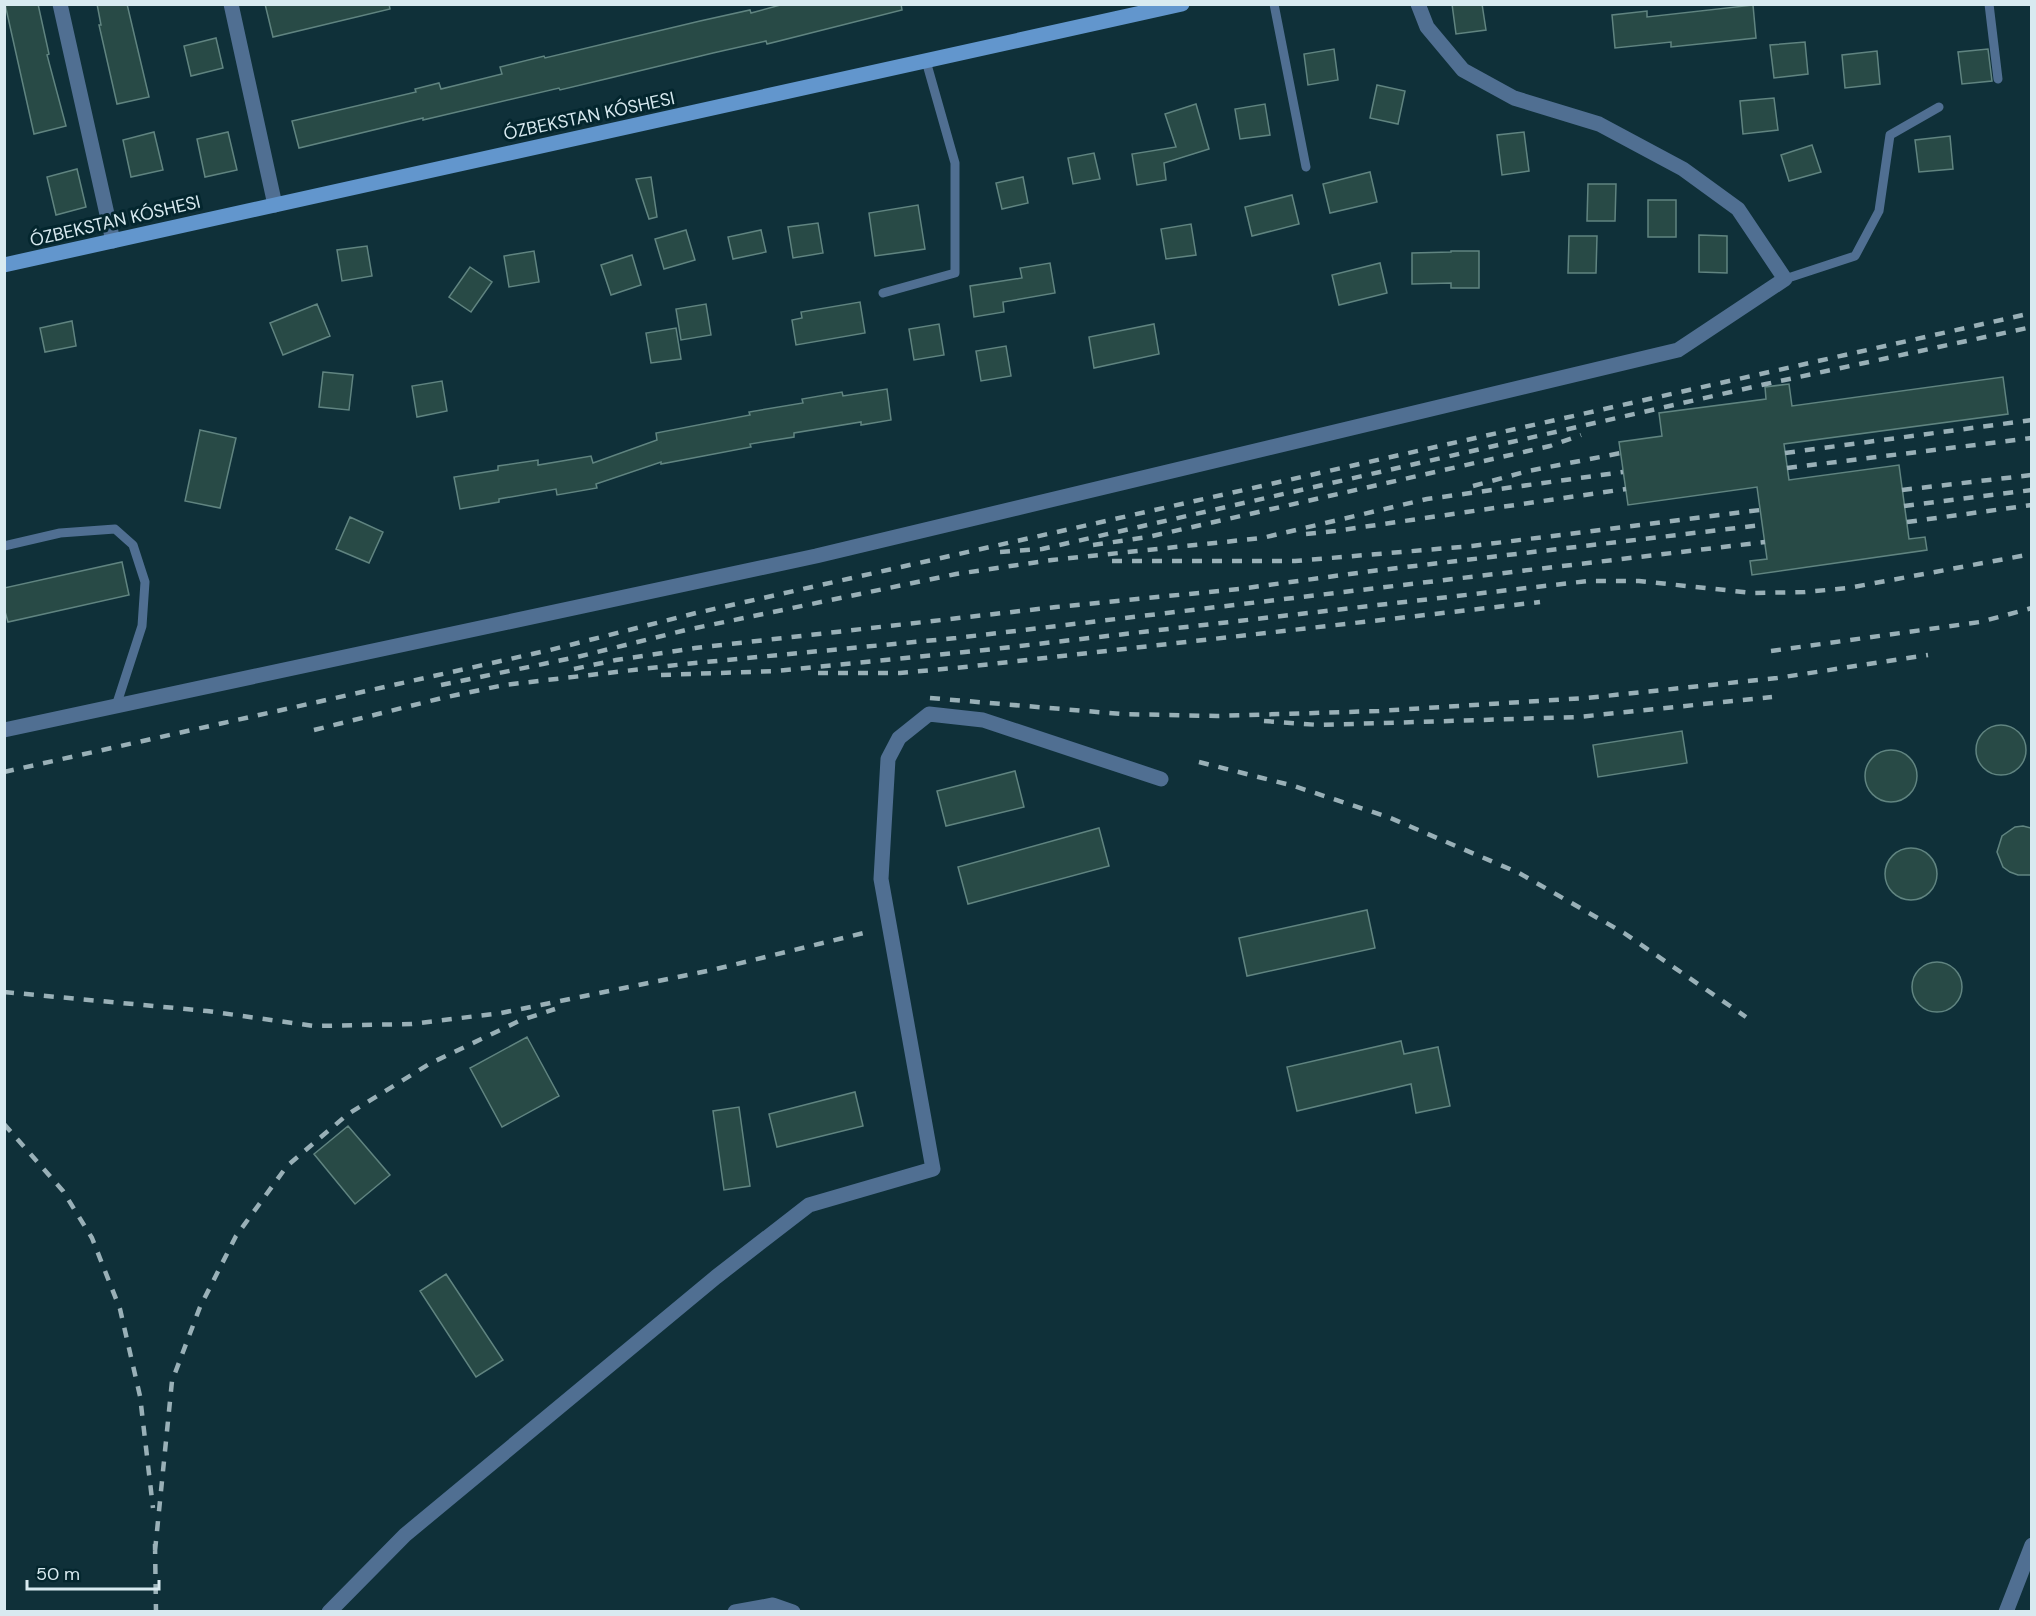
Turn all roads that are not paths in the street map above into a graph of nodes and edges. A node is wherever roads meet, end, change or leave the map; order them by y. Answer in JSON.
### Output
{"nodes":[{"id":1,"x":60,"y":4,"type":"edge"},
{"id":2,"x":231,"y":4,"type":"edge"},
{"id":3,"x":1182,"y":4,"type":"edge"},
{"id":4,"x":1274,"y":4,"type":"edge"},
{"id":5,"x":1418,"y":4,"type":"edge"},
{"id":6,"x":1989,"y":4,"type":"edge"},
{"id":7,"x":1137,"y":9,"type":"edge"},
{"id":8,"x":926,"y":61,"type":"junction"},
{"id":9,"x":1998,"y":79,"type":"dead end"},
{"id":10,"x":1939,"y":107,"type":"dead end"},
{"id":11,"x":1306,"y":167,"type":"dead end"},
{"id":12,"x":275,"y":205,"type":"junction"},
{"id":13,"x":113,"y":242,"type":"junction"},
{"id":14,"x":4,"y":266,"type":"edge"},
{"id":15,"x":1785,"y":279,"type":"junction"},
{"id":16,"x":883,"y":292,"type":"dead end"},
{"id":17,"x":4,"y":546,"type":"edge"},
{"id":18,"x":116,"y":706,"type":"junction"},
{"id":19,"x":4,"y":730,"type":"edge"},
{"id":20,"x":1161,"y":779,"type":"dead end"},
{"id":21,"x":2031,"y":1545,"type":"edge"},
{"id":22,"x":329,"y":1611,"type":"edge"},
{"id":23,"x":735,"y":1611,"type":"edge"},
{"id":24,"x":793,"y":1611,"type":"edge"},
{"id":25,"x":2006,"y":1611,"type":"edge"}],
"edges":[{"from":1,"to":13,"type":"street"},
{"from":2,"to":12,"type":"street"},
{"from":3,"to":7,"type":"street","name":"ÓZBEKSTAN KÓSHESI"},
{"from":4,"to":11,"type":"lane"},
{"from":5,"to":15,"type":"street"},
{"from":6,"to":9,"type":"lane"},
{"from":7,"to":8,"type":"street","name":"ÓZBEKSTAN KÓSHESI"},
{"from":8,"to":12,"type":"street","name":"ÓZBEKSTAN KÓSHESI"},
{"from":8,"to":16,"type":"lane"},
{"from":10,"to":15,"type":"lane"},
{"from":12,"to":13,"type":"street","name":"ÓZBEKSTAN KÓSHESI"},
{"from":13,"to":14,"type":"street","name":"ÓZBEKSTAN KÓSHESI"},
{"from":15,"to":18,"type":"street"},
{"from":17,"to":18,"type":"lane"},
{"from":18,"to":19,"type":"street"},
{"from":20,"to":22,"type":"street"},
{"from":21,"to":25,"type":"street"},
{"from":23,"to":24,"type":"street"}]}
